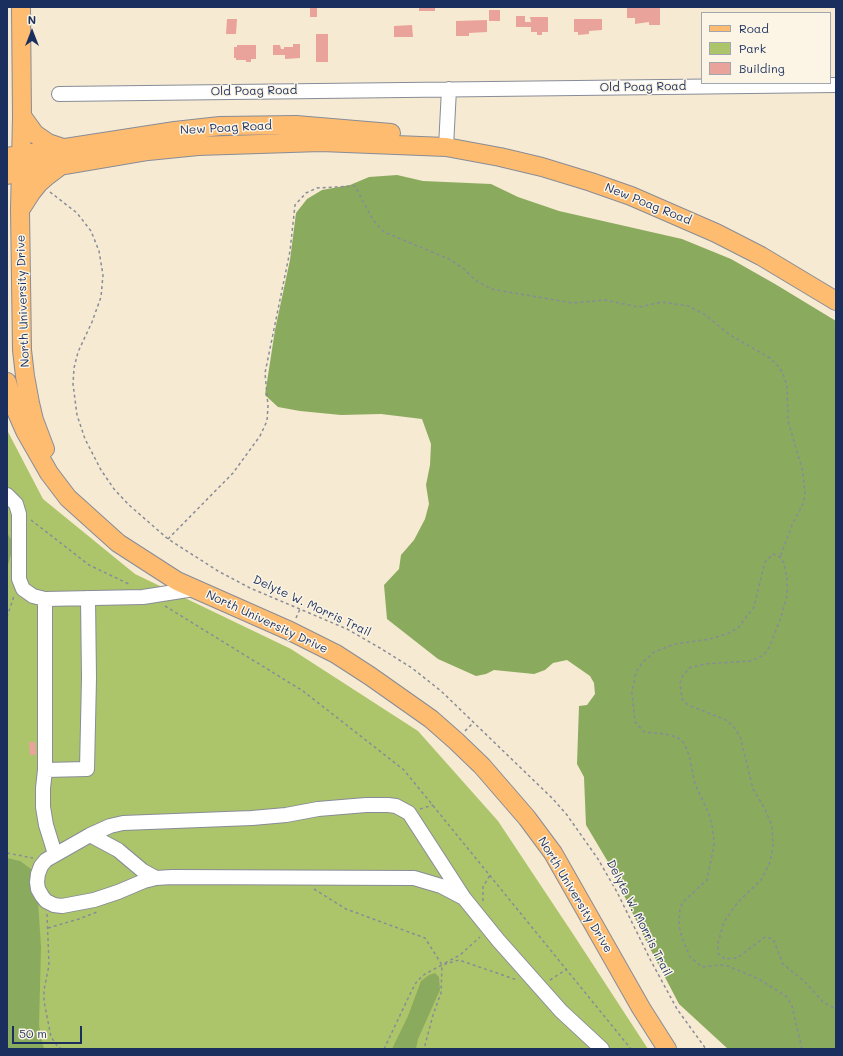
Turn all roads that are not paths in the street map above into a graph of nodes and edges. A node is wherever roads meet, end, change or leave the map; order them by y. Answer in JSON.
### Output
{"nodes":[{"id":1,"x":21,"y":7,"type":"edge"},
{"id":2,"x":836,"y":85,"type":"edge"},
{"id":3,"x":449,"y":90,"type":"junction"},
{"id":4,"x":59,"y":94,"type":"dead end"},
{"id":5,"x":22,"y":116,"type":"junction"},
{"id":6,"x":446,"y":147,"type":"junction"},
{"id":7,"x":63,"y":157,"type":"junction"},
{"id":8,"x":14,"y":165,"type":"edge"},
{"id":9,"x":20,"y":210,"type":"junction"},
{"id":10,"x":836,"y":301,"type":"edge"},
{"id":11,"x":7,"y":382,"type":"edge"},
{"id":12,"x":7,"y":496,"type":"edge"},
{"id":13,"x":83,"y":511,"type":"junction"},
{"id":14,"x":194,"y":589,"type":"junction"},
{"id":15,"x":88,"y":598,"type":"junction"},
{"id":16,"x":45,"y":599,"type":"junction"},
{"id":17,"x":45,"y":770,"type":"junction"},
{"id":18,"x":90,"y":835,"type":"junction"},
{"id":19,"x":50,"y":857,"type":"junction"},
{"id":20,"x":156,"y":878,"type":"junction"},
{"id":21,"x":464,"y":898,"type":"junction"},
{"id":22,"x":602,"y":1049,"type":"edge"},
{"id":23,"x":667,"y":1049,"type":"edge"}],
"edges":[{"from":1,"to":5,"type":"main road","name":"North University Drive"},
{"from":2,"to":3,"type":"street","name":"Old Poag Road"},
{"from":3,"to":4,"type":"street","name":"Old Poag Road"},
{"from":3,"to":6,"type":"street"},
{"from":5,"to":7,"type":"main road"},
{"from":5,"to":8,"type":"main road","name":"North University Drive"},
{"from":6,"to":7,"type":"main road","name":"New Poag Road"},
{"from":6,"to":10,"type":"main road","name":"New Poag Road"},
{"from":7,"to":8,"type":"main road","name":"New Poag Road"},
{"from":7,"to":9,"type":"main road"},
{"from":8,"to":9,"type":"main road","name":"North University Drive"},
{"from":9,"to":13,"type":"main road","name":"North University Drive"},
{"from":11,"to":13,"type":"main road","name":"North University Drive"},
{"from":12,"to":16,"type":"street"},
{"from":13,"to":14,"type":"main road","name":"North University Drive"},
{"from":14,"to":15,"type":"street"},
{"from":14,"to":23,"type":"main road","name":"North University Drive"},
{"from":15,"to":16,"type":"street"},
{"from":15,"to":17,"type":"street"},
{"from":16,"to":17,"type":"street"},
{"from":17,"to":19,"type":"street"},
{"from":18,"to":19,"type":"street"},
{"from":18,"to":20,"type":"street"},
{"from":18,"to":21,"type":"street"},
{"from":19,"to":20,"type":"street"},
{"from":20,"to":21,"type":"street"},
{"from":21,"to":22,"type":"street"}]}
